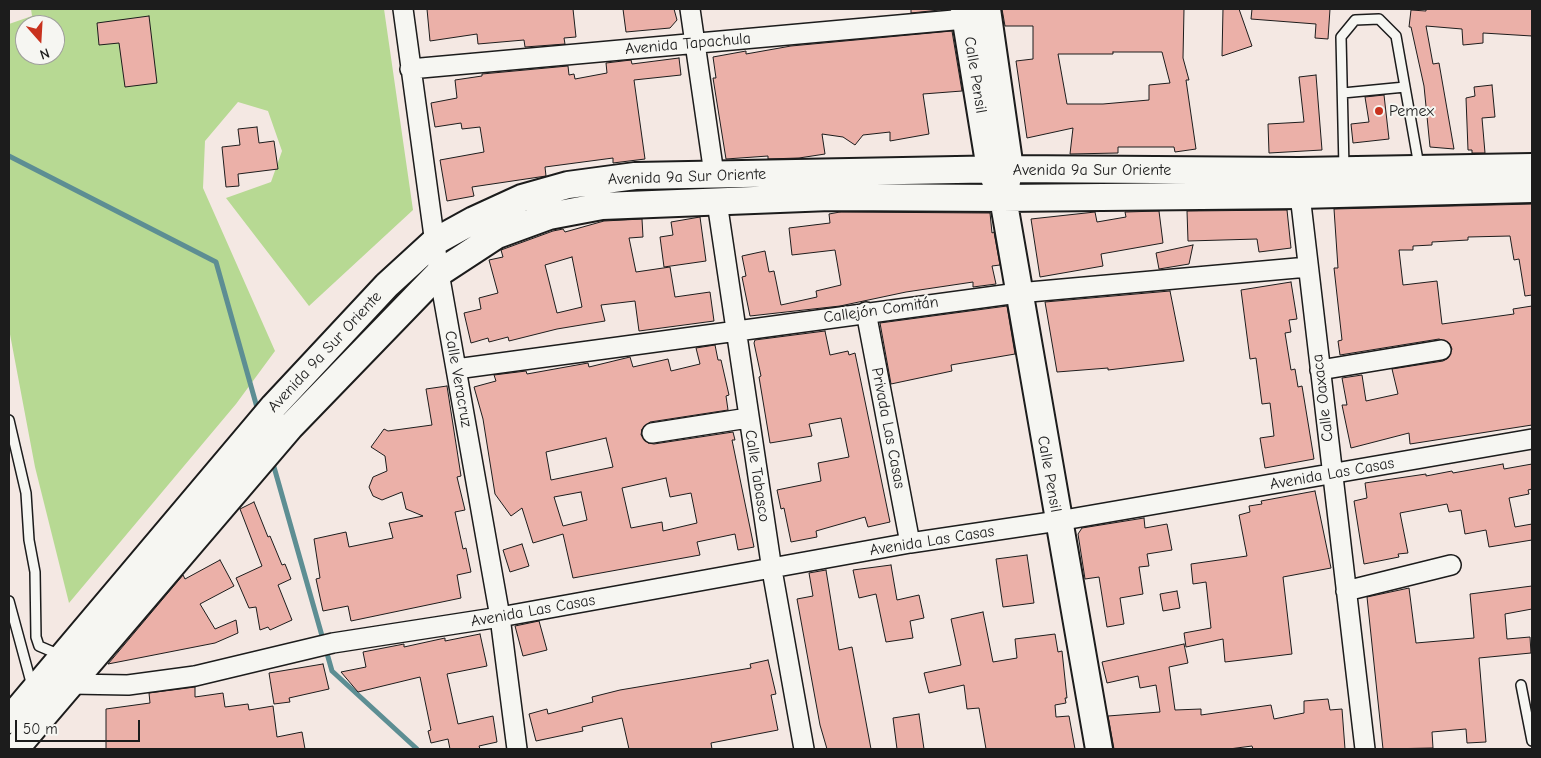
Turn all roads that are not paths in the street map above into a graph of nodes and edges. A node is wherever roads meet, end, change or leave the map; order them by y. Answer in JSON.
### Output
{"nodes":[{"id":1,"x":403,"y":9,"type":"edge"},
{"id":2,"x":690,"y":9,"type":"edge"},
{"id":3,"x":972,"y":12,"type":"edge"},
{"id":4,"x":695,"y":44,"type":"junction"},
{"id":5,"x":410,"y":69,"type":"junction"},
{"id":6,"x":1405,"y":87,"type":"junction"},
{"id":7,"x":1342,"y":93,"type":"junction"},
{"id":8,"x":1532,"y":167,"type":"edge"},
{"id":9,"x":1000,"y":169,"type":"junction"},
{"id":10,"x":1420,"y":169,"type":"junction"},
{"id":11,"x":1344,"y":170,"type":"junction"},
{"id":12,"x":714,"y":174,"type":"junction"},
{"id":13,"x":1532,"y":189,"type":"edge"},
{"id":14,"x":1300,"y":195,"type":"junction"},
{"id":15,"x":1003,"y":198,"type":"junction"},
{"id":16,"x":717,"y":202,"type":"junction"},
{"id":17,"x":434,"y":242,"type":"junction"},
{"id":18,"x":1308,"y":267,"type":"junction"},
{"id":19,"x":439,"y":273,"type":"junction"},
{"id":20,"x":1018,"y":293,"type":"junction"},
{"id":21,"x":866,"y":312,"type":"junction"},
{"id":22,"x":735,"y":331,"type":"junction"},
{"id":23,"x":1441,"y":350,"type":"dead end"},
{"id":24,"x":456,"y":369,"type":"junction"},
{"id":25,"x":1320,"y":370,"type":"junction"},
{"id":26,"x":748,"y":418,"type":"junction"},
{"id":27,"x":9,"y":420,"type":"edge"},
{"id":28,"x":652,"y":433,"type":"dead end"},
{"id":29,"x":1532,"y":439,"type":"edge"},
{"id":30,"x":1332,"y":475,"type":"junction"},
{"id":31,"x":1058,"y":521,"type":"junction"},
{"id":32,"x":910,"y":543,"type":"junction"},
{"id":33,"x":1450,"y":565,"type":"dead end"},
{"id":34,"x":772,"y":570,"type":"junction"},
{"id":35,"x":1346,"y":591,"type":"junction"},
{"id":36,"x":9,"y":601,"type":"edge"},
{"id":37,"x":500,"y":617,"type":"junction"},
{"id":38,"x":62,"y":656,"type":"junction"},
{"id":39,"x":71,"y":684,"type":"junction"},
{"id":40,"x":1521,"y":685,"type":"dead end"},
{"id":41,"x":33,"y":690,"type":"junction"},
{"id":42,"x":9,"y":720,"type":"edge"},
{"id":43,"x":1532,"y":741,"type":"edge"},
{"id":44,"x":15,"y":749,"type":"edge"},
{"id":45,"x":517,"y":749,"type":"edge"},
{"id":46,"x":804,"y":749,"type":"edge"},
{"id":47,"x":1099,"y":749,"type":"edge"},
{"id":48,"x":1364,"y":749,"type":"edge"}],
"edges":[{"from":1,"to":5,"type":"street","name":"Calle Veracruz"},
{"from":2,"to":4,"type":"street"},
{"from":3,"to":4,"type":"street","name":"Avenida Tapachula"},
{"from":3,"to":9,"type":"main road","name":"Calle Pensil"},
{"from":4,"to":5,"type":"street","name":"Avenida Tapachula"},
{"from":4,"to":12,"type":"street"},
{"from":5,"to":17,"type":"street","name":"Calle Veracruz"},
{"from":6,"to":7,"type":"lane"},
{"from":6,"to":7,"type":"lane"},
{"from":6,"to":10,"type":"lane"},
{"from":7,"to":11,"type":"lane"},
{"from":8,"to":10,"type":"main road","name":"Avenida 9a Sur Oriente"},
{"from":9,"to":11,"type":"main road","name":"Avenida 9a Sur Oriente"},
{"from":9,"to":12,"type":"main road","name":"Avenida 9a Sur Oriente"},
{"from":9,"to":15,"type":"main road","name":"Calle Pensil"},
{"from":10,"to":11,"type":"main road","name":"Avenida 9a Sur Oriente"},
{"from":12,"to":17,"type":"main road","name":"Avenida 9a Sur Oriente"},
{"from":13,"to":14,"type":"main road","name":"Avenida 9a Sur Oriente"},
{"from":14,"to":15,"type":"main road","name":"Avenida 9a Sur Oriente"},
{"from":14,"to":18,"type":"street","name":"Calle Oaxaca"},
{"from":15,"to":16,"type":"main road","name":"Avenida 9a Sur Oriente"},
{"from":15,"to":20,"type":"main road","name":"Calle Pensil"},
{"from":16,"to":19,"type":"main road","name":"Avenida 9a Sur Oriente"},
{"from":16,"to":22,"type":"street","name":"Calle Tabasco"},
{"from":17,"to":19,"type":"street","name":"Calle Veracruz"},
{"from":17,"to":38,"type":"main road","name":"Avenida 9a Sur Oriente"},
{"from":18,"to":20,"type":"street","name":"Callejón Comitán"},
{"from":18,"to":25,"type":"street","name":"Calle Oaxaca"},
{"from":19,"to":24,"type":"street","name":"Calle Veracruz"},
{"from":19,"to":39,"type":"main road","name":"Avenida 9a Sur Oriente"},
{"from":20,"to":21,"type":"street","name":"Callejón Comitán"},
{"from":20,"to":31,"type":"main road","name":"Calle Pensil"},
{"from":21,"to":22,"type":"street","name":"Callejón Comitán"},
{"from":21,"to":32,"type":"street","name":"Privada Las Casas"},
{"from":22,"to":24,"type":"street","name":"Callejón Comitán"},
{"from":22,"to":26,"type":"street","name":"Calle Tabasco"},
{"from":23,"to":25,"type":"street"},
{"from":24,"to":37,"type":"street","name":"Calle Veracruz"},
{"from":25,"to":30,"type":"street","name":"Calle Oaxaca"},
{"from":26,"to":28,"type":"street"},
{"from":26,"to":34,"type":"street","name":"Calle Tabasco"},
{"from":27,"to":38,"type":"lane"},
{"from":29,"to":30,"type":"street","name":"Avenida Las Casas"},
{"from":30,"to":31,"type":"street","name":"Avenida Las Casas"},
{"from":30,"to":35,"type":"street","name":"Calle Oaxaca"},
{"from":31,"to":32,"type":"street","name":"Avenida Las Casas"},
{"from":31,"to":47,"type":"main road","name":"Calle Pensil"},
{"from":32,"to":34,"type":"street","name":"Avenida Las Casas"},
{"from":33,"to":35,"type":"street"},
{"from":34,"to":37,"type":"street","name":"Avenida Las Casas"},
{"from":34,"to":46,"type":"street","name":"Calle Tabasco"},
{"from":35,"to":48,"type":"street","name":"Calle Oaxaca"},
{"from":36,"to":41,"type":"lane"},
{"from":37,"to":39,"type":"street","name":"Avenida Las Casas"},
{"from":37,"to":45,"type":"street","name":"Calle Veracruz"},
{"from":38,"to":41,"type":"main road","name":"Avenida 9a Sur Oriente"},
{"from":39,"to":44,"type":"main road","name":"Avenida 9a Sur Oriente"},
{"from":40,"to":43,"type":"lane"},
{"from":41,"to":42,"type":"main road","name":"Avenida 9a Sur Oriente"}]}
